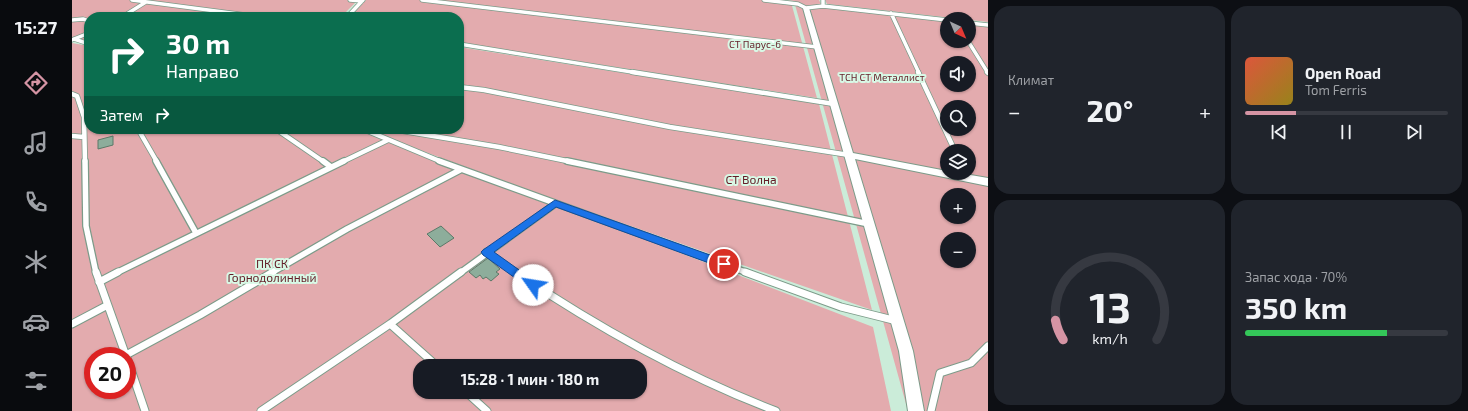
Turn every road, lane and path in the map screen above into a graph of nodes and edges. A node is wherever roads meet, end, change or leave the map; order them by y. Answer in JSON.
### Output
{"nodes":[{"id":1,"x":132,"y":0,"type":"edge"},
{"id":2,"x":350,"y":0,"type":"edge"},
{"id":3,"x":422,"y":0,"type":"edge"},
{"id":4,"x":764,"y":0,"type":"edge"},
{"id":5,"x":823,"y":0,"type":"edge"},
{"id":6,"x":148,"y":1,"type":"edge"},
{"id":7,"x":362,"y":1,"type":"edge"},
{"id":8,"x":823,"y":6,"type":"junction"},
{"id":9,"x":806,"y":8,"type":"junction"},
{"id":10,"x":130,"y":12,"type":"edge"},
{"id":11,"x":226,"y":12,"type":"edge"},
{"id":12,"x":352,"y":12,"type":"edge"},
{"id":13,"x":891,"y":13,"type":"junction"},
{"id":14,"x":84,"y":19,"type":"edge"},
{"id":15,"x":940,"y":19,"type":"edge"},
{"id":16,"x":72,"y":20,"type":"edge"},
{"id":17,"x":976,"y":24,"type":"edge"},
{"id":18,"x":988,"y":25,"type":"edge"},
{"id":19,"x":84,"y":35,"type":"edge"},
{"id":20,"x":73,"y":39,"type":"edge"},
{"id":21,"x":84,"y":42,"type":"edge"},
{"id":22,"x":464,"y":45,"type":"edge"},
{"id":23,"x":817,"y":47,"type":"junction"},
{"id":24,"x":972,"y":48,"type":"edge"},
{"id":25,"x":988,"y":73,"type":"edge"},
{"id":26,"x":464,"y":88,"type":"edge"},
{"id":27,"x":72,"y":94,"type":"edge"},
{"id":28,"x":834,"y":104,"type":"junction"},
{"id":29,"x":141,"y":134,"type":"edge"},
{"id":30,"x":283,"y":134,"type":"edge"},
{"id":31,"x":374,"y":134,"type":"edge"},
{"id":32,"x":421,"y":134,"type":"edge"},
{"id":33,"x":72,"y":136,"type":"edge"},
{"id":34,"x":84,"y":137,"type":"junction"},
{"id":35,"x":388,"y":140,"type":"junction"},
{"id":36,"x":952,"y":144,"type":"edge"},
{"id":37,"x":849,"y":155,"type":"junction"},
{"id":38,"x":332,"y":167,"type":"junction"},
{"id":39,"x":460,"y":170,"type":"junction"},
{"id":40,"x":940,"y":171,"type":"edge"},
{"id":41,"x":976,"y":178,"type":"edge"},
{"id":42,"x":988,"y":182,"type":"edge"},
{"id":43,"x":555,"y":204,"type":"junction"},
{"id":44,"x":869,"y":224,"type":"junction"},
{"id":45,"x":196,"y":233,"type":"junction"},
{"id":46,"x":486,"y":252,"type":"junction"},
{"id":47,"x":98,"y":282,"type":"junction"},
{"id":48,"x":106,"y":306,"type":"junction"},
{"id":49,"x":897,"y":322,"type":"junction"},
{"id":50,"x":72,"y":324,"type":"edge"},
{"id":51,"x":390,"y":324,"type":"junction"},
{"id":52,"x":988,"y":346,"type":"edge"},
{"id":53,"x":122,"y":347,"type":"edge"},
{"id":54,"x":136,"y":350,"type":"edge"},
{"id":55,"x":429,"y":359,"type":"edge"},
{"id":56,"x":136,"y":385,"type":"edge"},
{"id":57,"x":474,"y":399,"type":"edge"},
{"id":58,"x":145,"y":411,"type":"edge"},
{"id":59,"x":261,"y":411,"type":"edge"},
{"id":60,"x":487,"y":411,"type":"edge"},
{"id":61,"x":776,"y":411,"type":"edge"},
{"id":62,"x":916,"y":411,"type":"edge"},
{"id":63,"x":931,"y":411,"type":"edge"}],
"edges":[{"from":1,"to":6,"type":"lane"},
{"from":2,"to":7,"type":"lane"},
{"from":3,"to":23,"type":"lane"},
{"from":4,"to":9,"type":"lane"},
{"from":5,"to":8,"type":"lane"},
{"from":6,"to":10,"type":"lane"},
{"from":6,"to":11,"type":"lane"},
{"from":7,"to":12,"type":"lane"},
{"from":8,"to":9,"type":"lane"},
{"from":8,"to":13,"type":"lane"},
{"from":9,"to":23,"type":"street"},
{"from":13,"to":15,"type":"lane"},
{"from":13,"to":36,"type":"lane"},
{"from":14,"to":16,"type":"lane"},
{"from":17,"to":18,"type":"lane"},
{"from":19,"to":20,"type":"lane"},
{"from":20,"to":21,"type":"lane"},
{"from":22,"to":28,"type":"lane"},
{"from":23,"to":28,"type":"street"},
{"from":24,"to":25,"type":"lane"},
{"from":26,"to":37,"type":"lane"},
{"from":27,"to":34,"type":"lane"},
{"from":28,"to":37,"type":"street"},
{"from":29,"to":45,"type":"lane"},
{"from":30,"to":38,"type":"lane"},
{"from":31,"to":35,"type":"lane"},
{"from":32,"to":44,"type":"lane"},
{"from":33,"to":34,"type":"lane"},
{"from":34,"to":47,"type":"lane"},
{"from":35,"to":38,"type":"lane"},
{"from":35,"to":39,"type":"lane"},
{"from":37,"to":40,"type":"street"},
{"from":37,"to":44,"type":"street"},
{"from":38,"to":45,"type":"lane"},
{"from":39,"to":43,"type":"lane"},
{"from":39,"to":54,"type":"lane"},
{"from":41,"to":42,"type":"street"},
{"from":43,"to":46,"type":"lane"},
{"from":43,"to":49,"type":"lane"},
{"from":44,"to":49,"type":"street"},
{"from":45,"to":47,"type":"lane"},
{"from":46,"to":51,"type":"lane"},
{"from":46,"to":61,"type":"lane"},
{"from":47,"to":48,"type":"lane"},
{"from":48,"to":50,"type":"lane"},
{"from":48,"to":53,"type":"lane"},
{"from":49,"to":62,"type":"street"},
{"from":51,"to":55,"type":"lane"},
{"from":51,"to":59,"type":"lane"},
{"from":52,"to":63,"type":"lane"},
{"from":56,"to":58,"type":"lane"},
{"from":57,"to":60,"type":"lane"}]}
